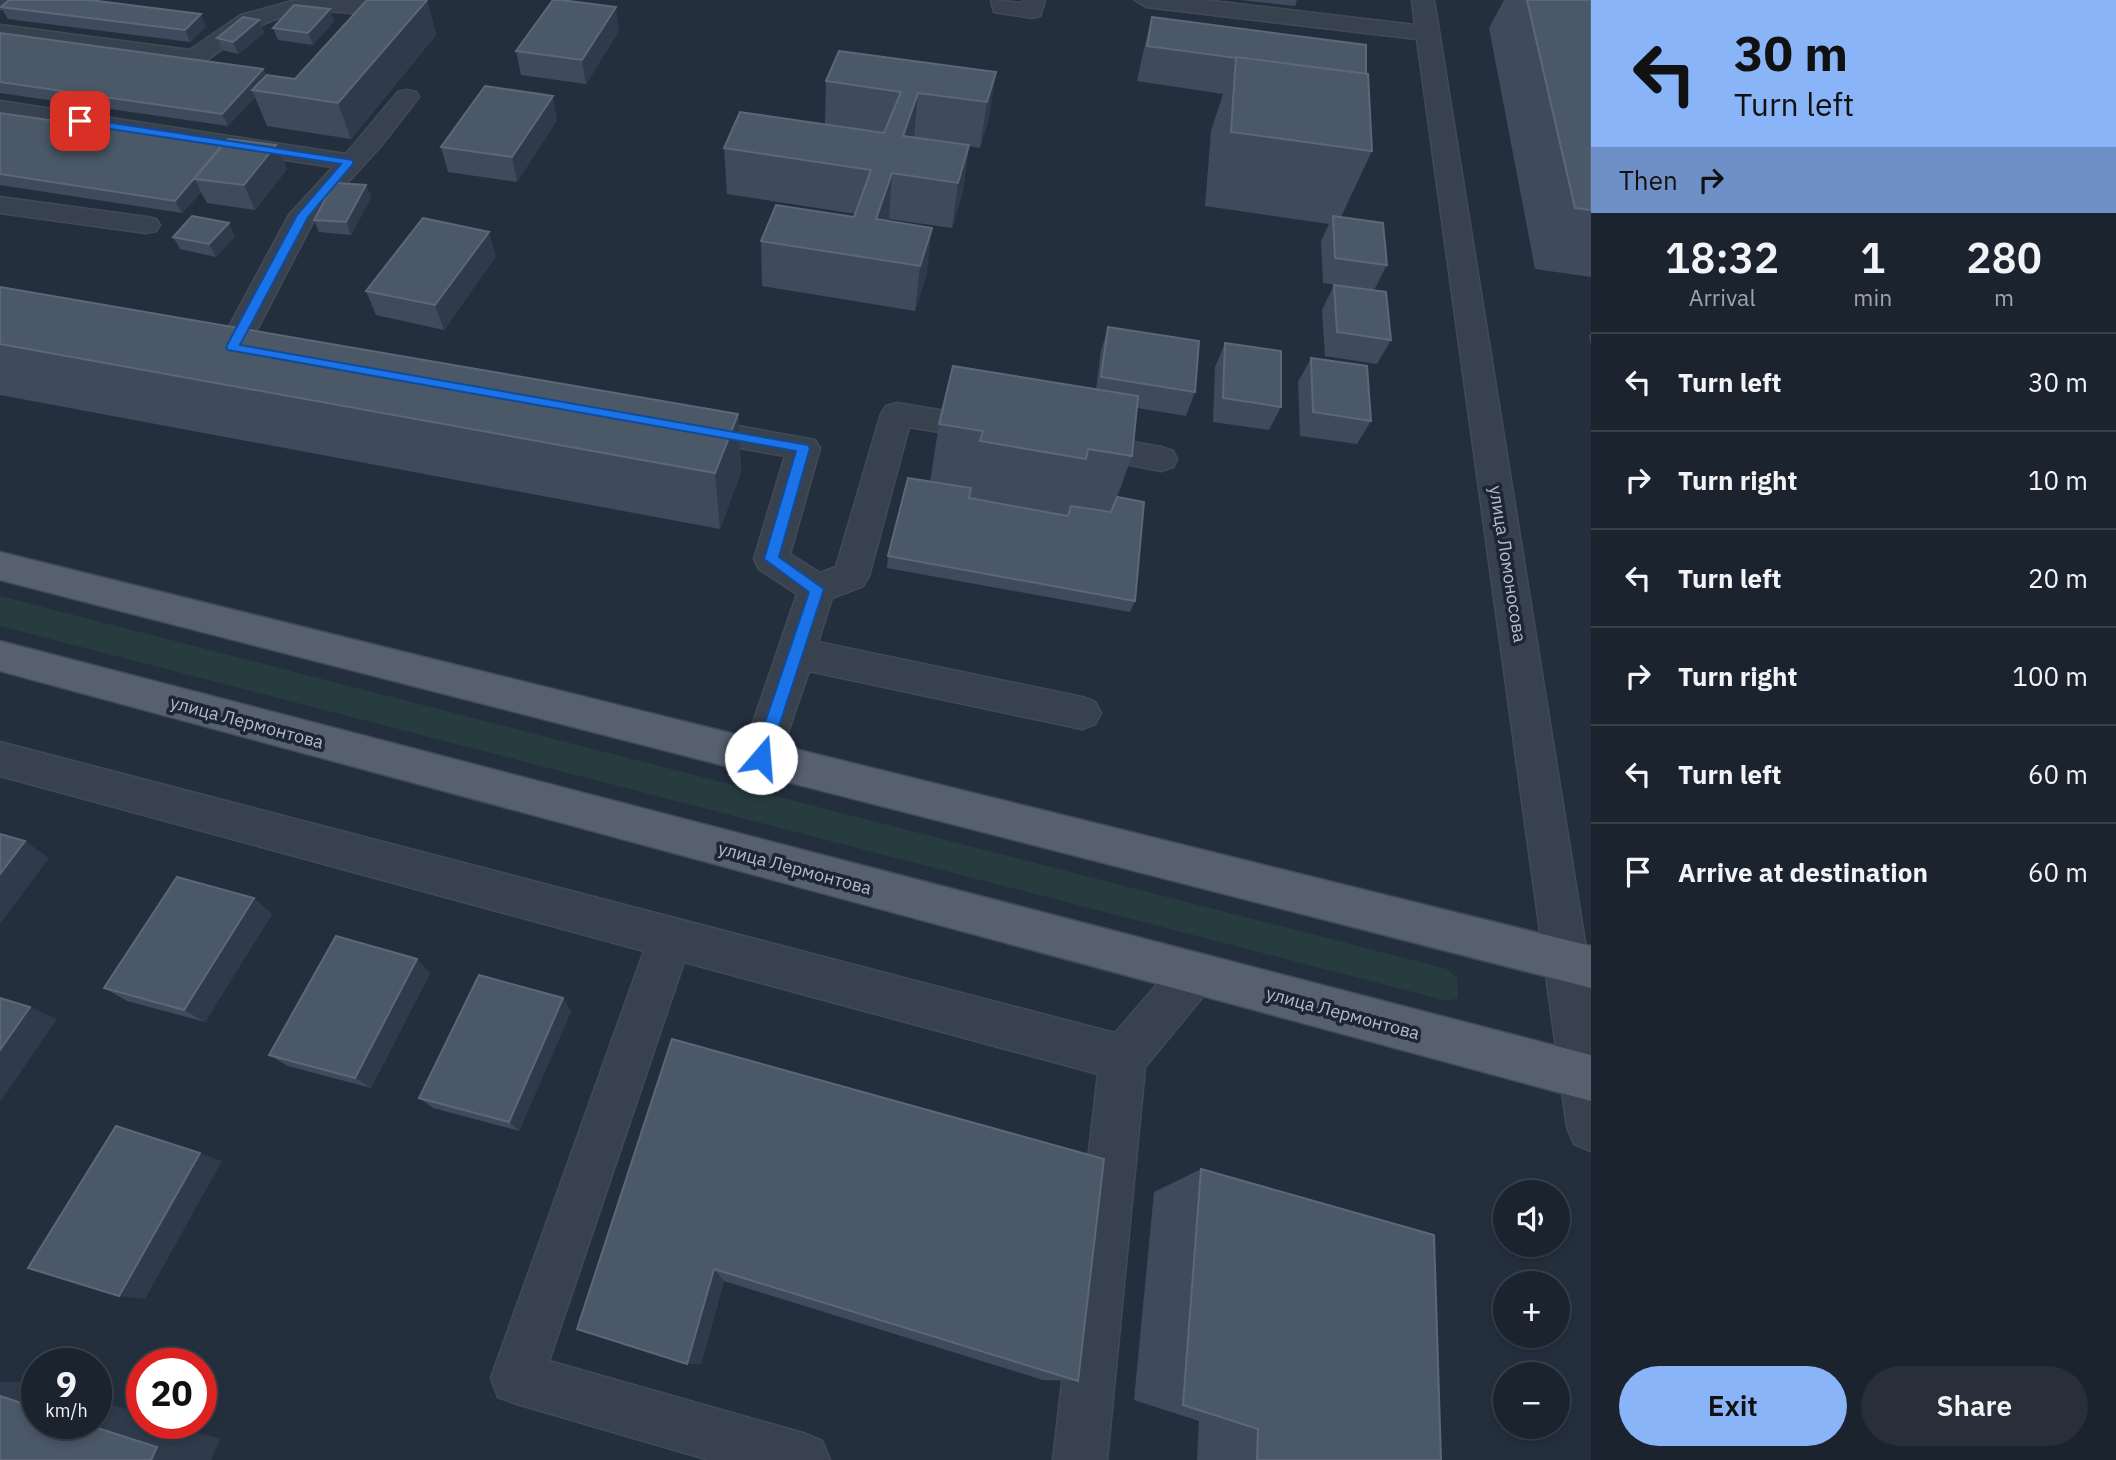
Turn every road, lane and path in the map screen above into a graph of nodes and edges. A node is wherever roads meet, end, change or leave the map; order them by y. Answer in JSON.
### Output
{"nodes":[{"id":1,"x":1002,"y":0,"type":"edge"},
{"id":2,"x":1034,"y":0,"type":"edge"},
{"id":3,"x":1146,"y":0,"type":"edge"},
{"id":4,"x":395,"y":11,"type":"edge"},
{"id":5,"x":1425,"y":16,"type":"edge"},
{"id":6,"x":0,"y":32,"type":"edge"},
{"id":7,"x":407,"y":97,"type":"dead end"},
{"id":8,"x":0,"y":109,"type":"edge"},
{"id":9,"x":349,"y":162,"type":"junction"},
{"id":10,"x":0,"y":205,"type":"edge"},
{"id":11,"x":146,"y":225,"type":"dead end"},
{"id":12,"x":233,"y":347,"type":"edge"},
{"id":13,"x":654,"y":422,"type":"edge"},
{"id":14,"x":1161,"y":459,"type":"dead end"},
{"id":15,"x":0,"y":566,"type":"edge"},
{"id":16,"x":817,"y":589,"type":"junction"},
{"id":17,"x":796,"y":653,"type":"junction"},
{"id":18,"x":0,"y":656,"type":"edge"},
{"id":19,"x":1082,"y":713,"type":"dead end"},
{"id":20,"x":761,"y":758,"type":"junction"},
{"id":21,"x":0,"y":760,"type":"edge"},
{"id":22,"x":671,"y":936,"type":"junction"},
{"id":23,"x":1578,"y":964,"type":"edge"},
{"id":24,"x":1195,"y":972,"type":"junction"},
{"id":25,"x":1123,"y":1058,"type":"junction"},
{"id":26,"x":1587,"y":1077,"type":"edge"},
{"id":27,"x":1591,"y":1127,"type":"edge"},
{"id":28,"x":803,"y":1460,"type":"edge"},
{"id":29,"x":1080,"y":1460,"type":"edge"}],
"edges":[{"from":1,"to":2,"type":"street"},
{"from":3,"to":5,"type":"street"},
{"from":4,"to":6,"type":"street"},
{"from":5,"to":23,"type":"street","name":"улица Ломоносова"},
{"from":7,"to":9,"type":"street"},
{"from":8,"to":9,"type":"street"},
{"from":9,"to":12,"type":"street"},
{"from":10,"to":11,"type":"street"},
{"from":13,"to":16,"type":"street"},
{"from":14,"to":16,"type":"street"},
{"from":15,"to":20,"type":"main road"},
{"from":16,"to":17,"type":"street"},
{"from":17,"to":19,"type":"street"},
{"from":17,"to":20,"type":"street"},
{"from":18,"to":24,"type":"main road","name":"улица Лермонтова"},
{"from":20,"to":23,"type":"main road"},
{"from":21,"to":22,"type":"street"},
{"from":22,"to":25,"type":"street"},
{"from":22,"to":28,"type":"street"},
{"from":23,"to":26,"type":"street","name":"улица Ломоносова"},
{"from":24,"to":25,"type":"street"},
{"from":24,"to":26,"type":"main road","name":"улица Лермонтова"},
{"from":25,"to":29,"type":"street"},
{"from":26,"to":27,"type":"street","name":"улица Ломоносова"}]}
